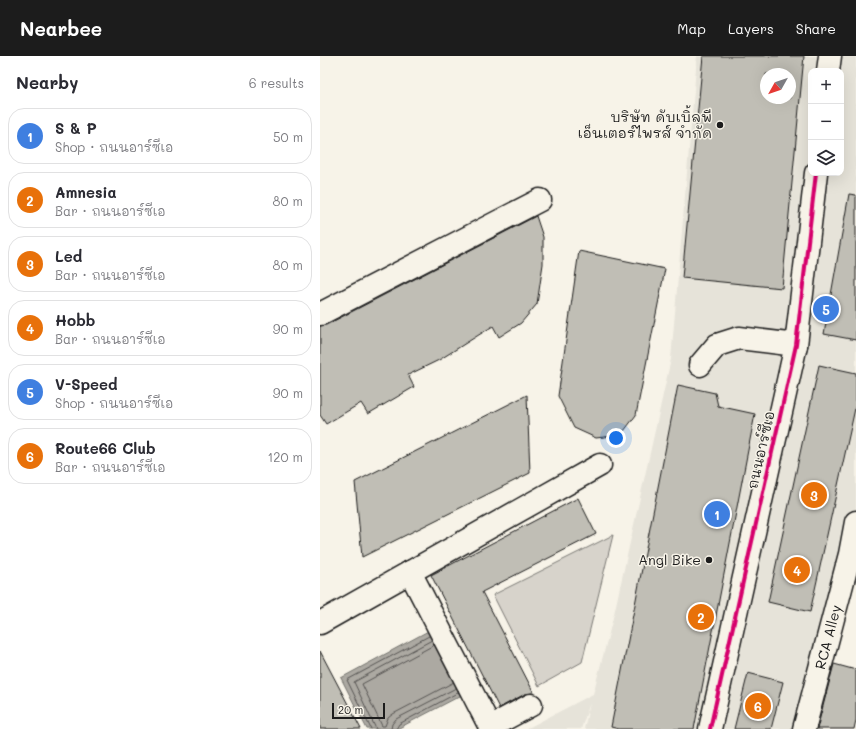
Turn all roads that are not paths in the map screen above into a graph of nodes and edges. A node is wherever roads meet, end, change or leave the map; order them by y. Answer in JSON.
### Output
{"nodes":[{"id":1,"x":830,"y":56,"type":"edge"},
{"id":2,"x":828,"y":68,"type":"edge"},
{"id":3,"x":816,"y":176,"type":"edge"},
{"id":4,"x":540,"y":200,"type":"dead end"},
{"id":5,"x":320,"y":314,"type":"edge"},
{"id":6,"x":796,"y":345,"type":"junction"},
{"id":7,"x":700,"y":365,"type":"dead end"},
{"id":8,"x":600,"y":465,"type":"dead end"},
{"id":9,"x":856,"y":522,"type":"edge"},
{"id":10,"x":410,"y":572,"type":"junction"},
{"id":11,"x":320,"y":622,"type":"edge"},
{"id":12,"x":531,"y":705,"type":"dead end"},
{"id":13,"x":488,"y":728,"type":"edge"},
{"id":14,"x":710,"y":729,"type":"edge"},
{"id":15,"x":804,"y":729,"type":"edge"}],
"edges":[{"from":1,"to":2,"type":"street"},
{"from":3,"to":6,"type":"street","name":"ถนนอาร์ซีเอ"},
{"from":4,"to":5,"type":"street"},
{"from":6,"to":7,"type":"street"},
{"from":6,"to":14,"type":"street","name":"ถนนอาร์ซีเอ"},
{"from":8,"to":10,"type":"street"},
{"from":9,"to":15,"type":"street","name":"RCA Alley"},
{"from":10,"to":11,"type":"street"},
{"from":10,"to":13,"type":"street"},
{"from":12,"to":13,"type":"street"}]}
